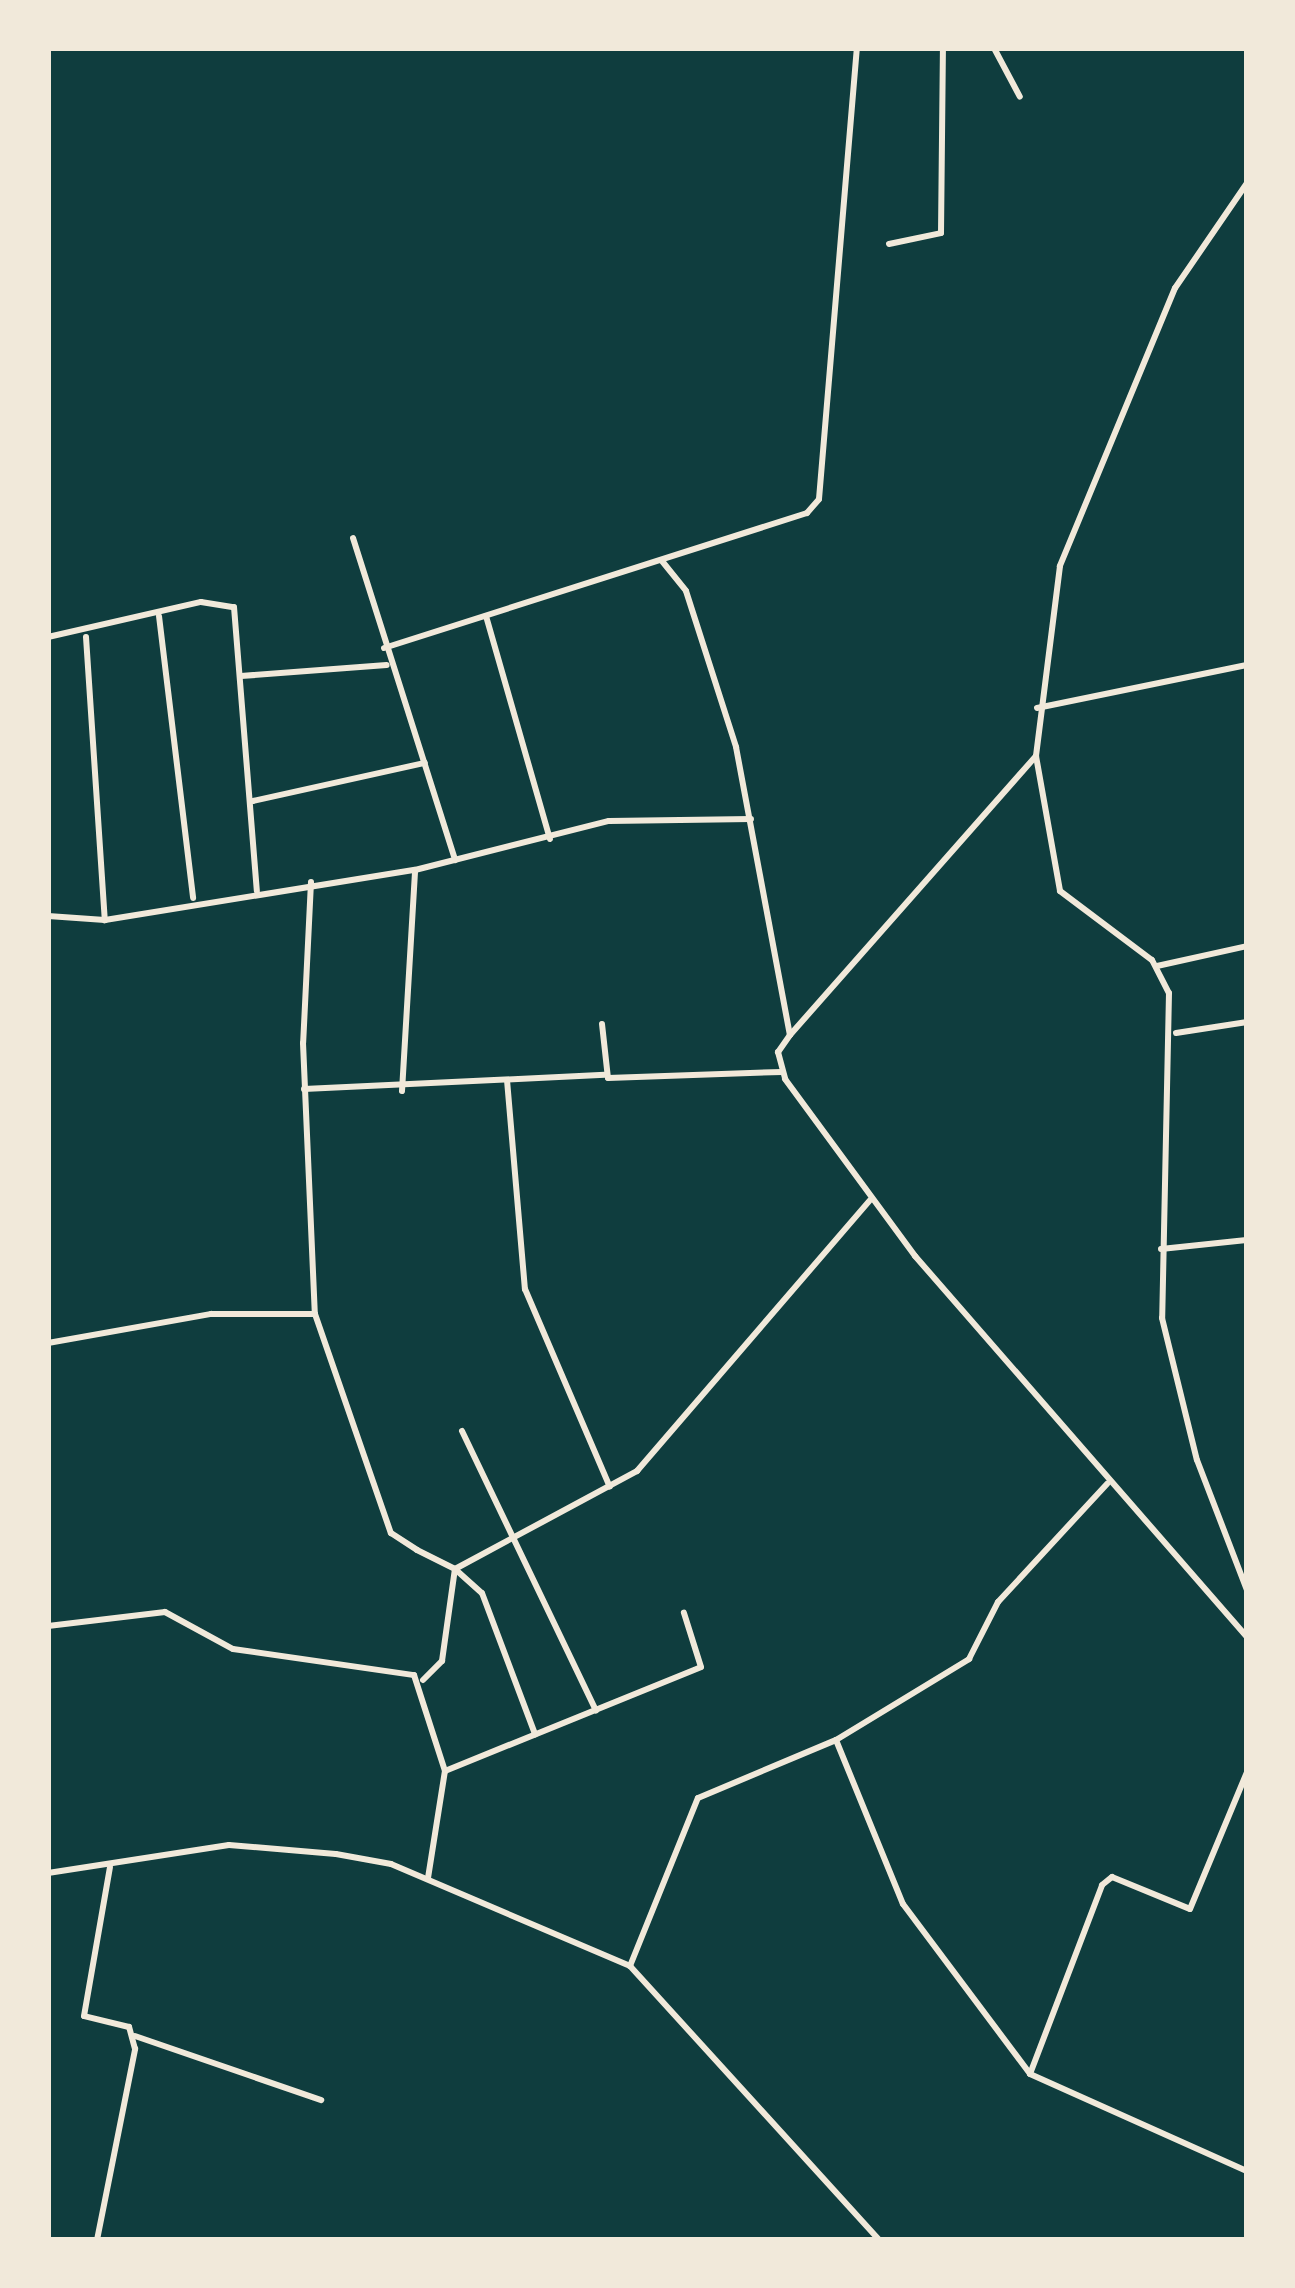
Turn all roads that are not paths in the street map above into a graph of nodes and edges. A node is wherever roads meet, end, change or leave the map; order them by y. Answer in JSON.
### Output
{"nodes":[{"id":1,"x":857,"y":48,"type":"edge"},
{"id":2,"x":944,"y":48,"type":"edge"},
{"id":3,"x":994,"y":48,"type":"edge"},
{"id":4,"x":1020,"y":97,"type":"dead end"},
{"id":5,"x":1247,"y":183,"type":"edge"},
{"id":6,"x":890,"y":244,"type":"dead end"},
{"id":7,"x":353,"y":538,"type":"dead end"},
{"id":8,"x":662,"y":562,"type":"junction"},
{"id":9,"x":159,"y":616,"type":"junction"},
{"id":10,"x":486,"y":616,"type":"junction"},
{"id":11,"x":86,"y":636,"type":"junction"},
{"id":12,"x":48,"y":637,"type":"edge"},
{"id":13,"x":384,"y":648,"type":"junction"},
{"id":14,"x":387,"y":665,"type":"junction"},
{"id":15,"x":1247,"y":665,"type":"edge"},
{"id":16,"x":241,"y":676,"type":"junction"},
{"id":17,"x":1036,"y":708,"type":"junction"},
{"id":18,"x":1036,"y":756,"type":"junction"},
{"id":19,"x":425,"y":763,"type":"junction"},
{"id":20,"x":252,"y":801,"type":"junction"},
{"id":21,"x":752,"y":819,"type":"junction"},
{"id":22,"x":550,"y":839,"type":"junction"},
{"id":23,"x":455,"y":860,"type":"junction"},
{"id":24,"x":415,"y":870,"type":"junction"},
{"id":25,"x":311,"y":882,"type":"junction"},
{"id":26,"x":257,"y":891,"type":"junction"},
{"id":27,"x":193,"y":899,"type":"junction"},
{"id":28,"x":48,"y":916,"type":"edge"},
{"id":29,"x":105,"y":920,"type":"junction"},
{"id":30,"x":1247,"y":946,"type":"edge"},
{"id":31,"x":1155,"y":967,"type":"junction"},
{"id":32,"x":1247,"y":1022,"type":"edge"},
{"id":33,"x":602,"y":1024,"type":"dead end"},
{"id":34,"x":1176,"y":1033,"type":"junction"},
{"id":35,"x":790,"y":1035,"type":"junction"},
{"id":36,"x":783,"y":1072,"type":"junction"},
{"id":37,"x":605,"y":1075,"type":"junction"},
{"id":38,"x":507,"y":1079,"type":"junction"},
{"id":39,"x":304,"y":1089,"type":"junction"},
{"id":40,"x":402,"y":1091,"type":"junction"},
{"id":41,"x":870,"y":1200,"type":"junction"},
{"id":42,"x":1247,"y":1240,"type":"edge"},
{"id":43,"x":1161,"y":1249,"type":"junction"},
{"id":44,"x":315,"y":1314,"type":"junction"},
{"id":45,"x":48,"y":1343,"type":"edge"},
{"id":46,"x":462,"y":1431,"type":"dead end"},
{"id":47,"x":1107,"y":1484,"type":"junction"},
{"id":48,"x":610,"y":1487,"type":"junction"},
{"id":49,"x":514,"y":1532,"type":"junction"},
{"id":50,"x":454,"y":1569,"type":"junction"},
{"id":51,"x":1247,"y":1590,"type":"edge"},
{"id":52,"x":683,"y":1613,"type":"dead end"},
{"id":53,"x":48,"y":1626,"type":"edge"},
{"id":54,"x":1247,"y":1636,"type":"edge"},
{"id":55,"x":422,"y":1681,"type":"junction"},
{"id":56,"x":596,"y":1711,"type":"junction"},
{"id":57,"x":535,"y":1733,"type":"junction"},
{"id":58,"x":836,"y":1739,"type":"junction"},
{"id":59,"x":445,"y":1771,"type":"junction"},
{"id":60,"x":1247,"y":1772,"type":"edge"},
{"id":61,"x":110,"y":1867,"type":"junction"},
{"id":62,"x":48,"y":1873,"type":"edge"},
{"id":63,"x":428,"y":1879,"type":"junction"},
{"id":64,"x":629,"y":1966,"type":"junction"},
{"id":65,"x":135,"y":2036,"type":"junction"},
{"id":66,"x":1030,"y":2074,"type":"junction"},
{"id":67,"x":321,"y":2100,"type":"dead end"},
{"id":68,"x":1247,"y":2171,"type":"edge"},
{"id":69,"x":97,"y":2240,"type":"edge"},
{"id":70,"x":879,"y":2240,"type":"edge"}],
"edges":[{"from":1,"to":8,"type":"street"},
{"from":2,"to":6,"type":"street"},
{"from":3,"to":4,"type":"street"},
{"from":5,"to":17,"type":"street"},
{"from":7,"to":13,"type":"street"},
{"from":8,"to":10,"type":"street"},
{"from":8,"to":21,"type":"street"},
{"from":9,"to":11,"type":"street"},
{"from":9,"to":16,"type":"street"},
{"from":9,"to":27,"type":"street"},
{"from":10,"to":13,"type":"street"},
{"from":10,"to":22,"type":"street"},
{"from":11,"to":12,"type":"street"},
{"from":11,"to":29,"type":"street"},
{"from":13,"to":14,"type":"street"},
{"from":14,"to":16,"type":"street"},
{"from":14,"to":19,"type":"street"},
{"from":15,"to":17,"type":"street"},
{"from":16,"to":20,"type":"street"},
{"from":17,"to":18,"type":"street"},
{"from":18,"to":31,"type":"street"},
{"from":18,"to":35,"type":"street"},
{"from":19,"to":20,"type":"street"},
{"from":19,"to":23,"type":"street"},
{"from":20,"to":26,"type":"street"},
{"from":21,"to":22,"type":"street"},
{"from":21,"to":35,"type":"street"},
{"from":22,"to":23,"type":"street"},
{"from":23,"to":24,"type":"street"},
{"from":24,"to":25,"type":"street"},
{"from":24,"to":40,"type":"street"},
{"from":25,"to":26,"type":"street"},
{"from":25,"to":39,"type":"street"},
{"from":26,"to":27,"type":"street"},
{"from":27,"to":29,"type":"street"},
{"from":28,"to":29,"type":"street"},
{"from":30,"to":31,"type":"street"},
{"from":31,"to":34,"type":"street"},
{"from":32,"to":34,"type":"street"},
{"from":33,"to":37,"type":"street"},
{"from":34,"to":43,"type":"street"},
{"from":35,"to":36,"type":"street"},
{"from":36,"to":37,"type":"street"},
{"from":36,"to":41,"type":"street"},
{"from":37,"to":38,"type":"street"},
{"from":38,"to":40,"type":"street"},
{"from":38,"to":48,"type":"street"},
{"from":39,"to":40,"type":"street"},
{"from":39,"to":44,"type":"street"},
{"from":41,"to":47,"type":"street"},
{"from":41,"to":48,"type":"street"},
{"from":42,"to":43,"type":"street"},
{"from":43,"to":51,"type":"street"},
{"from":44,"to":45,"type":"street"},
{"from":44,"to":50,"type":"street"},
{"from":46,"to":49,"type":"street"},
{"from":47,"to":54,"type":"street"},
{"from":47,"to":58,"type":"street"},
{"from":48,"to":49,"type":"street"},
{"from":49,"to":50,"type":"street"},
{"from":49,"to":56,"type":"street"},
{"from":50,"to":55,"type":"street"},
{"from":50,"to":57,"type":"street"},
{"from":52,"to":56,"type":"street"},
{"from":53,"to":55,"type":"street"},
{"from":55,"to":59,"type":"street"},
{"from":56,"to":57,"type":"street"},
{"from":57,"to":59,"type":"street"},
{"from":58,"to":64,"type":"street"},
{"from":58,"to":66,"type":"street"},
{"from":59,"to":63,"type":"street"},
{"from":60,"to":66,"type":"street"},
{"from":61,"to":62,"type":"street"},
{"from":61,"to":63,"type":"street"},
{"from":61,"to":65,"type":"street"},
{"from":63,"to":64,"type":"street"},
{"from":64,"to":70,"type":"street"},
{"from":65,"to":67,"type":"street"},
{"from":65,"to":69,"type":"street"},
{"from":66,"to":68,"type":"street"}]}
